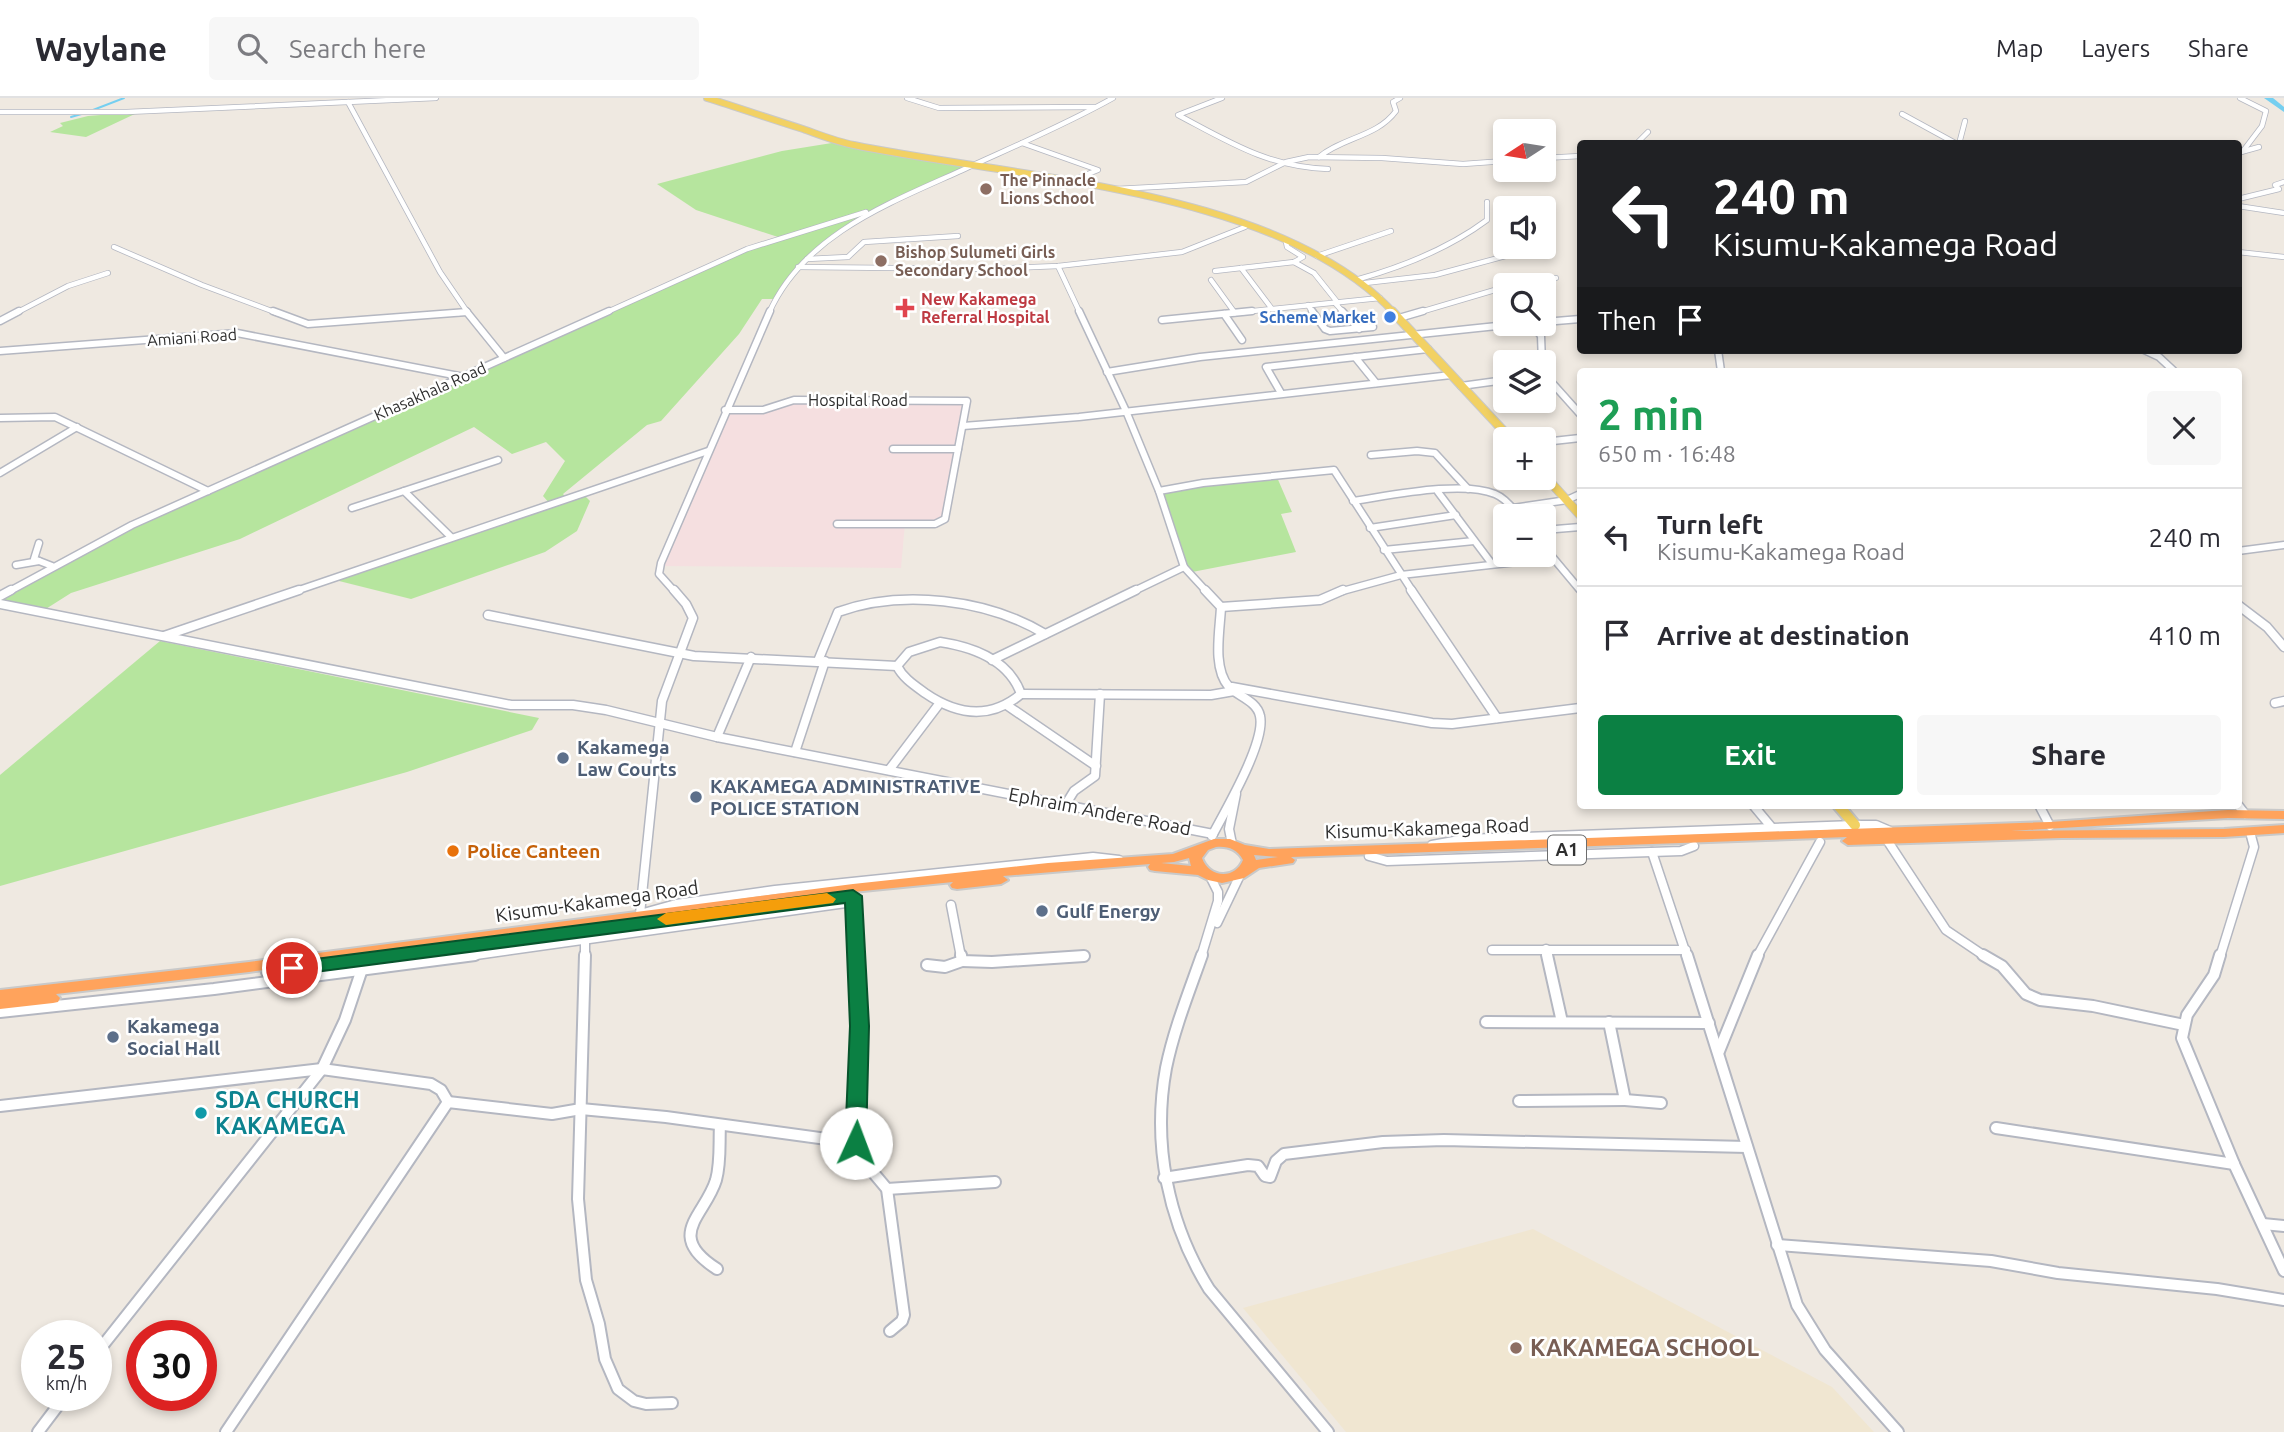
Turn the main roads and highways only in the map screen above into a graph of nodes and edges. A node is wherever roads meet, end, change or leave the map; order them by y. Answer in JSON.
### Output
{"nodes":[{"id":1,"x":707,"y":98,"type":"edge"},
{"id":2,"x":1500,"y":427,"type":"edge"},
{"id":3,"x":1556,"y":488,"type":"edge"},
{"id":4,"x":1577,"y":512,"type":"edge"},
{"id":5,"x":1841,"y":809,"type":"edge"},
{"id":6,"x":2242,"y":809,"type":"edge"},
{"id":7,"x":2209,"y":815,"type":"junction"},
{"id":8,"x":2284,"y":815,"type":"edge"},
{"id":9,"x":1855,"y":825,"type":"road end"},
{"id":10,"x":2284,"y":830,"type":"edge"},
{"id":11,"x":2224,"y":833,"type":"junction"},
{"id":12,"x":1889,"y":835,"type":"junction"},
{"id":13,"x":1207,"y":843,"type":"junction"},
{"id":14,"x":1238,"y":846,"type":"junction"},
{"id":15,"x":1244,"y":872,"type":"junction"},
{"id":16,"x":1205,"y":874,"type":"junction"},
{"id":17,"x":0,"y":995,"type":"edge"},
{"id":18,"x":0,"y":1004,"type":"edge"}],
"edges":[{"from":1,"to":2,"type":"main road"},
{"from":3,"to":4,"type":"main road"},
{"from":5,"to":9,"type":"main road"},
{"from":6,"to":7,"type":"highway","name":"Kisumu-Kakamega Road","number":"A1"},
{"from":6,"to":8,"type":"highway","name":"Kisumu-Kakamega Road","number":"A1"},
{"from":7,"to":11,"type":"highway"},
{"from":7,"to":12,"type":"highway","name":"Kisumu-Kakamega Road","number":"A1"},
{"from":10,"to":11,"type":"highway","name":"Kisumu-Kakamega Road","number":"A1"},
{"from":11,"to":12,"type":"highway","name":"Kisumu-Kakamega Road","number":"A1"},
{"from":12,"to":14,"type":"highway","name":"Kisumu-Kakamega Road","number":"A1"},
{"from":12,"to":15,"type":"highway","name":"Kisumu-Kakamega Road","number":"A1"},
{"from":13,"to":14,"type":"highway"},
{"from":13,"to":16,"type":"highway"},
{"from":13,"to":17,"type":"highway","name":"Kisumu-Kakamega Road"},
{"from":14,"to":15,"type":"highway"},
{"from":15,"to":16,"type":"highway"},
{"from":16,"to":18,"type":"highway","name":"Kisumu-Kakamega Road"}]}
